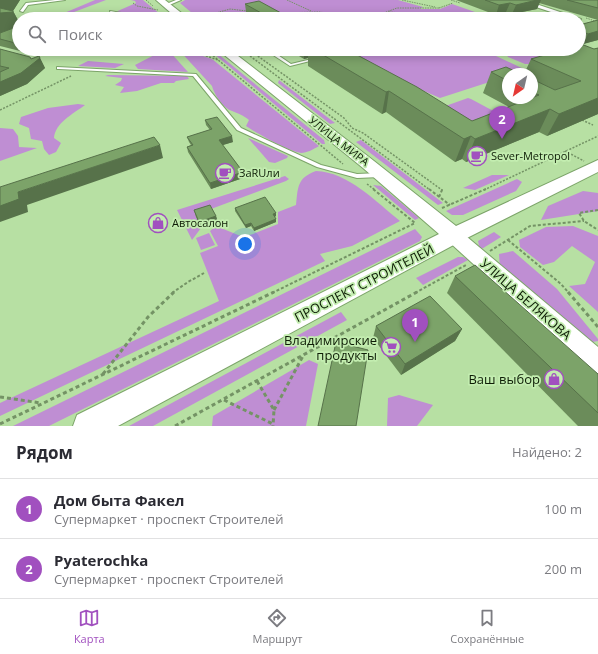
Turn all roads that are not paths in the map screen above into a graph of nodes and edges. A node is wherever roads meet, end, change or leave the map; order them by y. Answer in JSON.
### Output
{"nodes":[{"id":1,"x":62,"y":0,"type":"edge"},
{"id":2,"x":179,"y":0,"type":"edge"},
{"id":3,"x":518,"y":0,"type":"edge"},
{"id":4,"x":161,"y":5,"type":"edge"},
{"id":5,"x":22,"y":11,"type":"dead end"},
{"id":6,"x":172,"y":12,"type":"edge"},
{"id":7,"x":556,"y":12,"type":"edge"},
{"id":8,"x":231,"y":56,"type":"edge"},
{"id":9,"x":276,"y":56,"type":"edge"},
{"id":10,"x":318,"y":58,"type":"edge"},
{"id":11,"x":60,"y":68,"type":"dead end"},
{"id":12,"x":591,"y":163,"type":"edge"},
{"id":13,"x":382,"y":175,"type":"junction"},
{"id":14,"x":454,"y":236,"type":"junction"},
{"id":15,"x":598,"y":362,"type":"edge"},
{"id":16,"x":88,"y":426,"type":"edge"}],
"edges":[{"from":1,"to":5,"type":"lane"},
{"from":2,"to":4,"type":"lane"},
{"from":3,"to":7,"type":"street"},
{"from":4,"to":6,"type":"main road"},
{"from":8,"to":13,"type":"main road","name":"УЛИЦА МИРА"},
{"from":9,"to":10,"type":"lane"},
{"from":11,"to":13,"type":"lane"},
{"from":12,"to":14,"type":"main road","name":"ПРОСПЕКТ СТРОИТЕЛЕЙ"},
{"from":13,"to":14,"type":"main road","name":"УЛИЦА МИРА"},
{"from":14,"to":15,"type":"street","name":"УЛИЦА БЕЛЯКОВА"},
{"from":14,"to":16,"type":"main road","name":"ПРОСПЕКТ СТРОИТЕЛЕЙ"}]}
